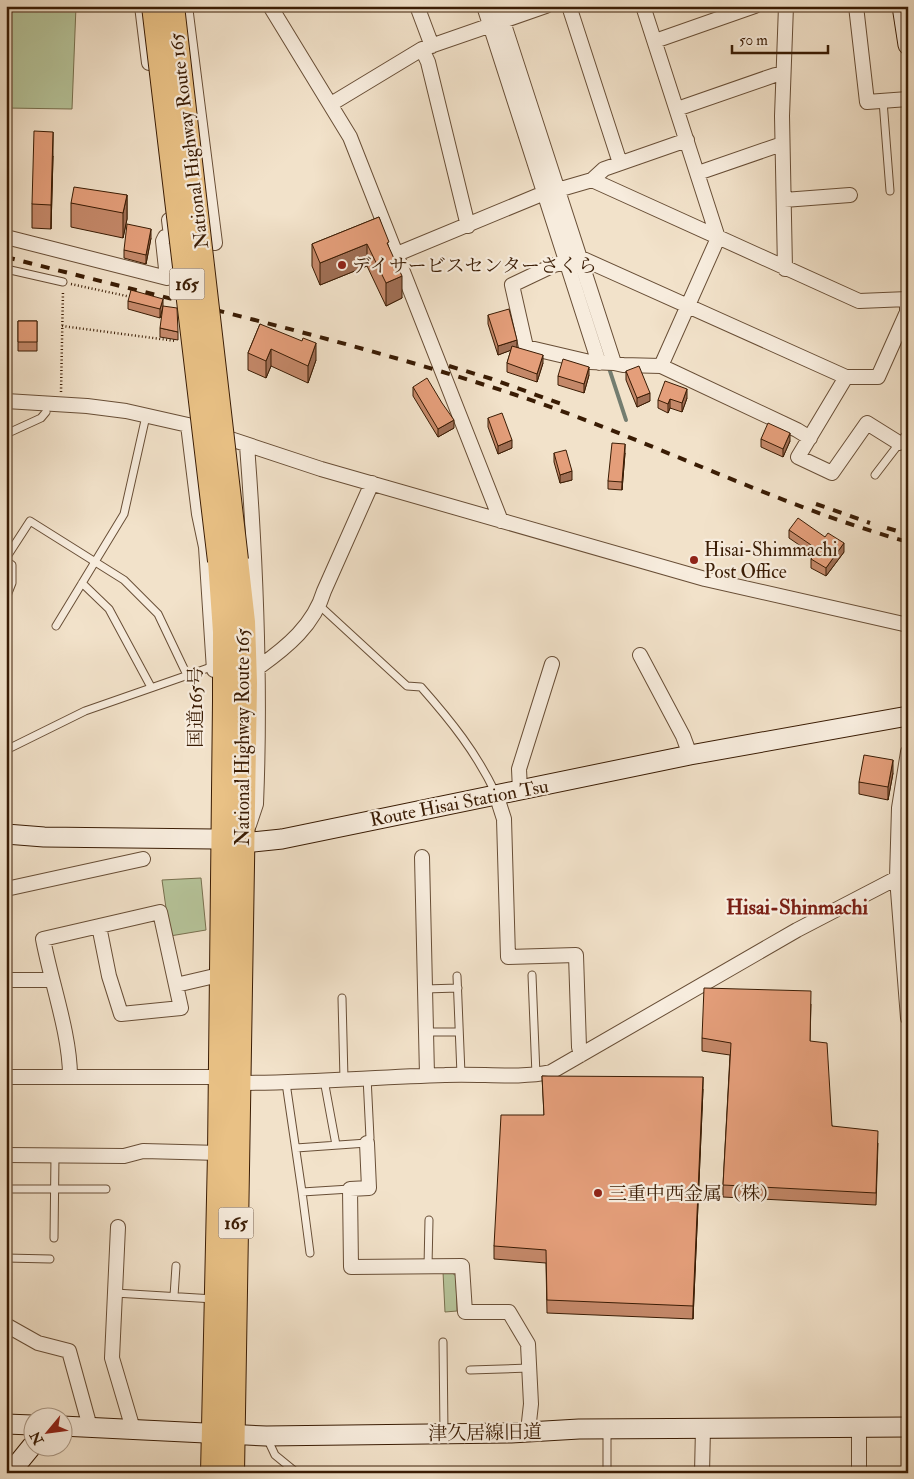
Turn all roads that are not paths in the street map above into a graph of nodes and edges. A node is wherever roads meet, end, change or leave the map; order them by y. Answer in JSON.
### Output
{"nodes":[{"id":1,"x":142,"y":6,"type":"edge"},
{"id":2,"x":154,"y":6,"type":"edge"},
{"id":3,"x":172,"y":6,"type":"edge"},
{"id":4,"x":185,"y":6,"type":"edge"},
{"id":5,"x":270,"y":6,"type":"edge"},
{"id":6,"x":417,"y":6,"type":"edge"},
{"id":7,"x":484,"y":6,"type":"edge"},
{"id":8,"x":498,"y":6,"type":"edge"},
{"id":9,"x":546,"y":6,"type":"edge"},
{"id":10,"x":569,"y":6,"type":"edge"},
{"id":11,"x":644,"y":6,"type":"edge"},
{"id":12,"x":755,"y":6,"type":"edge"},
{"id":13,"x":786,"y":6,"type":"edge"},
{"id":14,"x":856,"y":6,"type":"edge"},
{"id":15,"x":902,"y":6,"type":"edge"},
{"id":16,"x":496,"y":23,"type":"junction"},
{"id":17,"x":655,"y":41,"type":"junction"},
{"id":18,"x":908,"y":45,"type":"edge"},
{"id":19,"x":427,"y":48,"type":"junction"},
{"id":20,"x":783,"y":75,"type":"junction"},
{"id":21,"x":908,"y":99,"type":"edge"},
{"id":22,"x":883,"y":101,"type":"junction"},
{"id":23,"x":330,"y":104,"type":"junction"},
{"id":24,"x":677,"y":109,"type":"junction"},
{"id":25,"x":687,"y":140,"type":"junction"},
{"id":26,"x":782,"y":144,"type":"junction"},
{"id":27,"x":620,"y":163,"type":"junction"},
{"id":28,"x":698,"y":174,"type":"junction"},
{"id":29,"x":592,"y":180,"type":"junction"},
{"id":30,"x":551,"y":191,"type":"junction"},
{"id":31,"x":890,"y":191,"type":"dead end"},
{"id":32,"x":850,"y":195,"type":"dead end"},
{"id":33,"x":784,"y":200,"type":"junction"},
{"id":34,"x":468,"y":226,"type":"junction"},
{"id":35,"x":171,"y":236,"type":"junction"},
{"id":36,"x":6,"y":237,"type":"edge"},
{"id":37,"x":718,"y":238,"type":"junction"},
{"id":38,"x":396,"y":254,"type":"junction"},
{"id":39,"x":573,"y":260,"type":"junction"},
{"id":40,"x":786,"y":268,"type":"junction"},
{"id":41,"x":6,"y":269,"type":"edge"},
{"id":42,"x":64,"y":282,"type":"road end"},
{"id":43,"x":907,"y":299,"type":"edge"},
{"id":44,"x":688,"y":306,"type":"junction"},
{"id":45,"x":607,"y":363,"type":"junction"},
{"id":46,"x":661,"y":366,"type":"junction"},
{"id":47,"x":846,"y":377,"type":"junction"},
{"id":48,"x":6,"y":401,"type":"edge"},
{"id":49,"x":46,"y":412,"type":"dead end"},
{"id":50,"x":146,"y":416,"type":"junction"},
{"id":51,"x":188,"y":425,"type":"junction"},
{"id":52,"x":908,"y":432,"type":"edge"},
{"id":53,"x":6,"y":434,"type":"edge"},
{"id":54,"x":810,"y":438,"type":"junction"},
{"id":55,"x":899,"y":443,"type":"junction"},
{"id":56,"x":247,"y":445,"type":"junction"},
{"id":57,"x":875,"y":475,"type":"dead end"},
{"id":58,"x":372,"y":483,"type":"junction"},
{"id":59,"x":501,"y":521,"type":"junction"},
{"id":60,"x":6,"y":559,"type":"edge"},
{"id":61,"x":228,"y":561,"type":"junction"},
{"id":62,"x":95,"y":562,"type":"junction"},
{"id":63,"x":82,"y":583,"type":"junction"},
{"id":64,"x":6,"y":598,"type":"edge"},
{"id":65,"x":320,"y":606,"type":"junction"},
{"id":66,"x":908,"y":625,"type":"edge"},
{"id":67,"x":56,"y":626,"type":"dead end"},
{"id":68,"x":640,"y":655,"type":"dead end"},
{"id":69,"x":552,"y":664,"type":"dead end"},
{"id":70,"x":214,"y":666,"type":"junction"},
{"id":71,"x":259,"y":667,"type":"junction"},
{"id":72,"x":187,"y":675,"type":"junction"},
{"id":73,"x":151,"y":687,"type":"junction"},
{"id":74,"x":908,"y":716,"type":"edge"},
{"id":75,"x":6,"y":750,"type":"edge"},
{"id":76,"x":908,"y":752,"type":"edge"},
{"id":77,"x":690,"y":755,"type":"junction"},
{"id":78,"x":520,"y":790,"type":"junction"},
{"id":79,"x":496,"y":794,"type":"junction"},
{"id":80,"x":6,"y":834,"type":"edge"},
{"id":81,"x":226,"y":841,"type":"junction"},
{"id":82,"x":422,"y":858,"type":"dead end"},
{"id":83,"x":143,"y":859,"type":"dead end"},
{"id":84,"x":897,"y":878,"type":"junction"},
{"id":85,"x":6,"y":889,"type":"edge"},
{"id":86,"x":99,"y":926,"type":"junction"},
{"id":87,"x":532,"y":975,"type":"dead end"},
{"id":88,"x":457,"y":976,"type":"dead end"},
{"id":89,"x":6,"y":980,"type":"edge"},
{"id":90,"x":50,"y":980,"type":"junction"},
{"id":91,"x":220,"y":983,"type":"junction"},
{"id":92,"x":176,"y":985,"type":"junction"},
{"id":93,"x":458,"y":988,"type":"junction"},
{"id":94,"x":425,"y":989,"type":"junction"},
{"id":95,"x":342,"y":998,"type":"dead end"},
{"id":96,"x":908,"y":1018,"type":"edge"},
{"id":97,"x":426,"y":1032,"type":"junction"},
{"id":98,"x":459,"y":1032,"type":"junction"},
{"id":99,"x":582,"y":1055,"type":"junction"},
{"id":100,"x":461,"y":1074,"type":"junction"},
{"id":101,"x":427,"y":1075,"type":"junction"},
{"id":102,"x":536,"y":1075,"type":"junction"},
{"id":103,"x":70,"y":1076,"type":"junction"},
{"id":104,"x":6,"y":1077,"type":"edge"},
{"id":105,"x":367,"y":1078,"type":"junction"},
{"id":106,"x":344,"y":1079,"type":"junction"},
{"id":107,"x":229,"y":1080,"type":"junction"},
{"id":108,"x":324,"y":1080,"type":"junction"},
{"id":109,"x":286,"y":1083,"type":"junction"},
{"id":110,"x":367,"y":1143,"type":"junction"},
{"id":111,"x":336,"y":1145,"type":"junction"},
{"id":112,"x":296,"y":1148,"type":"junction"},
{"id":113,"x":220,"y":1153,"type":"junction"},
{"id":114,"x":6,"y":1155,"type":"edge"},
{"id":115,"x":55,"y":1156,"type":"junction"},
{"id":116,"x":6,"y":1188,"type":"edge"},
{"id":117,"x":54,"y":1188,"type":"junction"},
{"id":118,"x":106,"y":1189,"type":"dead end"},
{"id":119,"x":350,"y":1189,"type":"junction"},
{"id":120,"x":302,"y":1192,"type":"junction"},
{"id":121,"x":429,"y":1220,"type":"dead end"},
{"id":122,"x":118,"y":1227,"type":"dead end"},
{"id":123,"x":54,"y":1238,"type":"dead end"},
{"id":124,"x":310,"y":1253,"type":"dead end"},
{"id":125,"x":6,"y":1258,"type":"edge"},
{"id":126,"x":50,"y":1259,"type":"dead end"},
{"id":127,"x":176,"y":1266,"type":"dead end"},
{"id":128,"x":428,"y":1266,"type":"junction"},
{"id":129,"x":115,"y":1293,"type":"junction"},
{"id":130,"x":174,"y":1296,"type":"junction"},
{"id":131,"x":216,"y":1299,"type":"junction"},
{"id":132,"x":6,"y":1325,"type":"edge"},
{"id":133,"x":442,"y":1342,"type":"dead end"},
{"id":134,"x":529,"y":1368,"type":"junction"},
{"id":135,"x":470,"y":1370,"type":"dead end"},
{"id":136,"x":6,"y":1424,"type":"edge"},
{"id":137,"x":22,"y":1425,"type":"edge"},
{"id":138,"x":72,"y":1426,"type":"edge"},
{"id":139,"x":90,"y":1427,"type":"junction"},
{"id":140,"x":908,"y":1427,"type":"edge"},
{"id":141,"x":703,"y":1428,"type":"junction"},
{"id":142,"x":860,"y":1428,"type":"junction"},
{"id":143,"x":607,"y":1429,"type":"junction"},
{"id":144,"x":133,"y":1430,"type":"junction"},
{"id":145,"x":528,"y":1431,"type":"junction"},
{"id":146,"x":444,"y":1433,"type":"junction"},
{"id":147,"x":223,"y":1434,"type":"junction"},
{"id":148,"x":266,"y":1436,"type":"junction"},
{"id":149,"x":24,"y":1456,"type":"edge"},
{"id":150,"x":10,"y":1473,"type":"edge"},
{"id":151,"x":213,"y":1473,"type":"edge"},
{"id":152,"x":232,"y":1473,"type":"edge"},
{"id":153,"x":297,"y":1473,"type":"edge"},
{"id":154,"x":607,"y":1473,"type":"edge"},
{"id":155,"x":702,"y":1473,"type":"edge"},
{"id":156,"x":859,"y":1473,"type":"edge"}],
"edges":[{"from":1,"to":35,"type":"street"},
{"from":2,"to":61,"type":"highway","name":"National Highway Route 165","number":"165","bridge":true},
{"from":3,"to":61,"type":"highway","name":"National Highway Route 165","number":"165","bridge":true},
{"from":4,"to":35,"type":"street"},
{"from":5,"to":23,"type":"street"},
{"from":6,"to":19,"type":"street"},
{"from":7,"to":16,"type":"street"},
{"from":8,"to":16,"type":"street"},
{"from":9,"to":16,"type":"street"},
{"from":10,"to":27,"type":"street"},
{"from":11,"to":17,"type":"street"},
{"from":12,"to":17,"type":"street"},
{"from":13,"to":20,"type":"street"},
{"from":14,"to":22,"type":"street"},
{"from":15,"to":18,"type":"street"},
{"from":16,"to":19,"type":"street"},
{"from":16,"to":30,"type":"street"},
{"from":17,"to":24,"type":"street"},
{"from":19,"to":23,"type":"street"},
{"from":19,"to":34,"type":"street"},
{"from":20,"to":24,"type":"street"},
{"from":20,"to":26,"type":"street"},
{"from":21,"to":22,"type":"street"},
{"from":22,"to":31,"type":"lane"},
{"from":23,"to":38,"type":"street"},
{"from":24,"to":25,"type":"street"},
{"from":25,"to":27,"type":"street"},
{"from":25,"to":28,"type":"street"},
{"from":26,"to":28,"type":"street"},
{"from":26,"to":33,"type":"street"},
{"from":27,"to":29,"type":"street"},
{"from":28,"to":37,"type":"street"},
{"from":29,"to":30,"type":"street"},
{"from":29,"to":37,"type":"street"},
{"from":30,"to":34,"type":"street"},
{"from":30,"to":39,"type":"street"},
{"from":32,"to":33,"type":"street"},
{"from":33,"to":40,"type":"street"},
{"from":34,"to":38,"type":"street"},
{"from":35,"to":36,"type":"street"},
{"from":37,"to":40,"type":"street"},
{"from":37,"to":44,"type":"street"},
{"from":38,"to":59,"type":"street"},
{"from":39,"to":44,"type":"street"},
{"from":39,"to":45,"type":"street"},
{"from":39,"to":45,"type":"street"},
{"from":40,"to":43,"type":"street"},
{"from":41,"to":42,"type":"lane"},
{"from":43,"to":47,"type":"street"},
{"from":44,"to":46,"type":"street"},
{"from":44,"to":47,"type":"street"},
{"from":45,"to":46,"type":"street"},
{"from":46,"to":54,"type":"street"},
{"from":47,"to":54,"type":"street"},
{"from":48,"to":50,"type":"street"},
{"from":49,"to":53,"type":"lane"},
{"from":50,"to":51,"type":"street"},
{"from":50,"to":62,"type":"lane"},
{"from":51,"to":56,"type":"street"},
{"from":51,"to":70,"type":"street","name":"国道165号","number":"165"},
{"from":52,"to":55,"type":"lane"},
{"from":54,"to":55,"type":"street"},
{"from":55,"to":57,"type":"lane"},
{"from":56,"to":58,"type":"street"},
{"from":56,"to":71,"type":"street","number":"165"},
{"from":58,"to":59,"type":"street"},
{"from":58,"to":65,"type":"street"},
{"from":59,"to":66,"type":"street"},
{"from":60,"to":62,"type":"lane"},
{"from":60,"to":64,"type":"lane"},
{"from":61,"to":81,"type":"highway","name":"National Highway Route 165","number":"165"},
{"from":62,"to":63,"type":"lane"},
{"from":62,"to":72,"type":"lane"},
{"from":63,"to":67,"type":"lane"},
{"from":63,"to":73,"type":"lane"},
{"from":65,"to":71,"type":"street"},
{"from":65,"to":79,"type":"lane"},
{"from":68,"to":77,"type":"street"},
{"from":69,"to":78,"type":"street"},
{"from":70,"to":72,"type":"lane"},
{"from":70,"to":81,"type":"street","name":"国道165号","number":"165"},
{"from":71,"to":81,"type":"street","number":"165"},
{"from":72,"to":73,"type":"lane"},
{"from":73,"to":75,"type":"lane"},
{"from":74,"to":77,"type":"street","name":"Route Hisai Station Tsu"},
{"from":76,"to":84,"type":"street"},
{"from":77,"to":78,"type":"street","name":"Route Hisai Station Tsu"},
{"from":78,"to":79,"type":"street","name":"Route Hisai Station Tsu"},
{"from":79,"to":81,"type":"street","name":"Route Hisai Station Tsu"},
{"from":79,"to":99,"type":"street"},
{"from":80,"to":81,"type":"street","name":"Route Hisai Station Tsu"},
{"from":81,"to":91,"type":"highway","name":"National Highway Route 165","number":"165"},
{"from":81,"to":107,"type":"highway","name":"National Highway Route 165","number":"165"},
{"from":82,"to":94,"type":"street"},
{"from":83,"to":85,"type":"street"},
{"from":84,"to":96,"type":"street"},
{"from":84,"to":99,"type":"street"},
{"from":86,"to":90,"type":"street"},
{"from":86,"to":92,"type":"street"},
{"from":86,"to":92,"type":"street"},
{"from":87,"to":102,"type":"lane"},
{"from":88,"to":93,"type":"lane"},
{"from":89,"to":90,"type":"street"},
{"from":90,"to":103,"type":"street"},
{"from":91,"to":92,"type":"street"},
{"from":91,"to":107,"type":"highway","name":"National Highway Route 165","number":"165"},
{"from":93,"to":94,"type":"lane"},
{"from":93,"to":98,"type":"lane"},
{"from":94,"to":97,"type":"street"},
{"from":95,"to":106,"type":"lane"},
{"from":97,"to":98,"type":"lane"},
{"from":97,"to":101,"type":"street"},
{"from":98,"to":100,"type":"lane"},
{"from":99,"to":102,"type":"street"},
{"from":100,"to":101,"type":"street"},
{"from":100,"to":102,"type":"street"},
{"from":101,"to":105,"type":"street"},
{"from":103,"to":104,"type":"street"},
{"from":103,"to":107,"type":"street"},
{"from":105,"to":106,"type":"street"},
{"from":105,"to":110,"type":"lane"},
{"from":106,"to":108,"type":"street"},
{"from":107,"to":109,"type":"street"},
{"from":107,"to":113,"type":"highway","name":"National Highway Route 165","number":"165"},
{"from":107,"to":147,"type":"highway","name":"National Highway Route 165","number":"165"},
{"from":108,"to":109,"type":"street"},
{"from":108,"to":111,"type":"lane"},
{"from":109,"to":112,"type":"lane"},
{"from":110,"to":111,"type":"lane"},
{"from":110,"to":119,"type":"street"},
{"from":111,"to":112,"type":"lane"},
{"from":112,"to":120,"type":"lane"},
{"from":113,"to":115,"type":"street"},
{"from":113,"to":131,"type":"highway","name":"National Highway Route 165","number":"165"},
{"from":114,"to":115,"type":"street"},
{"from":115,"to":117,"type":"lane"},
{"from":116,"to":117,"type":"lane"},
{"from":117,"to":118,"type":"lane"},
{"from":117,"to":123,"type":"lane"},
{"from":119,"to":120,"type":"lane"},
{"from":119,"to":128,"type":"street"},
{"from":120,"to":124,"type":"lane"},
{"from":121,"to":128,"type":"lane"},
{"from":122,"to":129,"type":"street"},
{"from":125,"to":126,"type":"lane"},
{"from":127,"to":130,"type":"lane"},
{"from":128,"to":134,"type":"street"},
{"from":129,"to":130,"type":"lane"},
{"from":129,"to":144,"type":"street"},
{"from":130,"to":131,"type":"lane"},
{"from":131,"to":147,"type":"highway","name":"National Highway Route 165","number":"165"},
{"from":132,"to":139,"type":"street"},
{"from":133,"to":146,"type":"lane"},
{"from":134,"to":135,"type":"lane"},
{"from":134,"to":145,"type":"street"},
{"from":136,"to":137,"type":"street"},
{"from":138,"to":139,"type":"street","name":"津久居線旧道"},
{"from":139,"to":144,"type":"street","name":"津久居線旧道"},
{"from":140,"to":142,"type":"street","name":"津久居線旧道"},
{"from":141,"to":142,"type":"street","name":"津久居線旧道"},
{"from":141,"to":143,"type":"street","name":"津久居線旧道"},
{"from":141,"to":155,"type":"street"},
{"from":142,"to":156,"type":"street"},
{"from":143,"to":145,"type":"street","name":"津久居線旧道"},
{"from":143,"to":154,"type":"lane"},
{"from":144,"to":147,"type":"street","name":"津久居線旧道"},
{"from":145,"to":146,"type":"street","name":"津久居線旧道"},
{"from":146,"to":148,"type":"street","name":"津久居線旧道"},
{"from":147,"to":148,"type":"street","name":"津久居線旧道"},
{"from":147,"to":151,"type":"highway","name":"National Highway Route 165","number":"165"},
{"from":147,"to":152,"type":"highway","name":"National Highway Route 165","number":"165"},
{"from":148,"to":153,"type":"lane"},
{"from":149,"to":150,"type":"street"}]}
